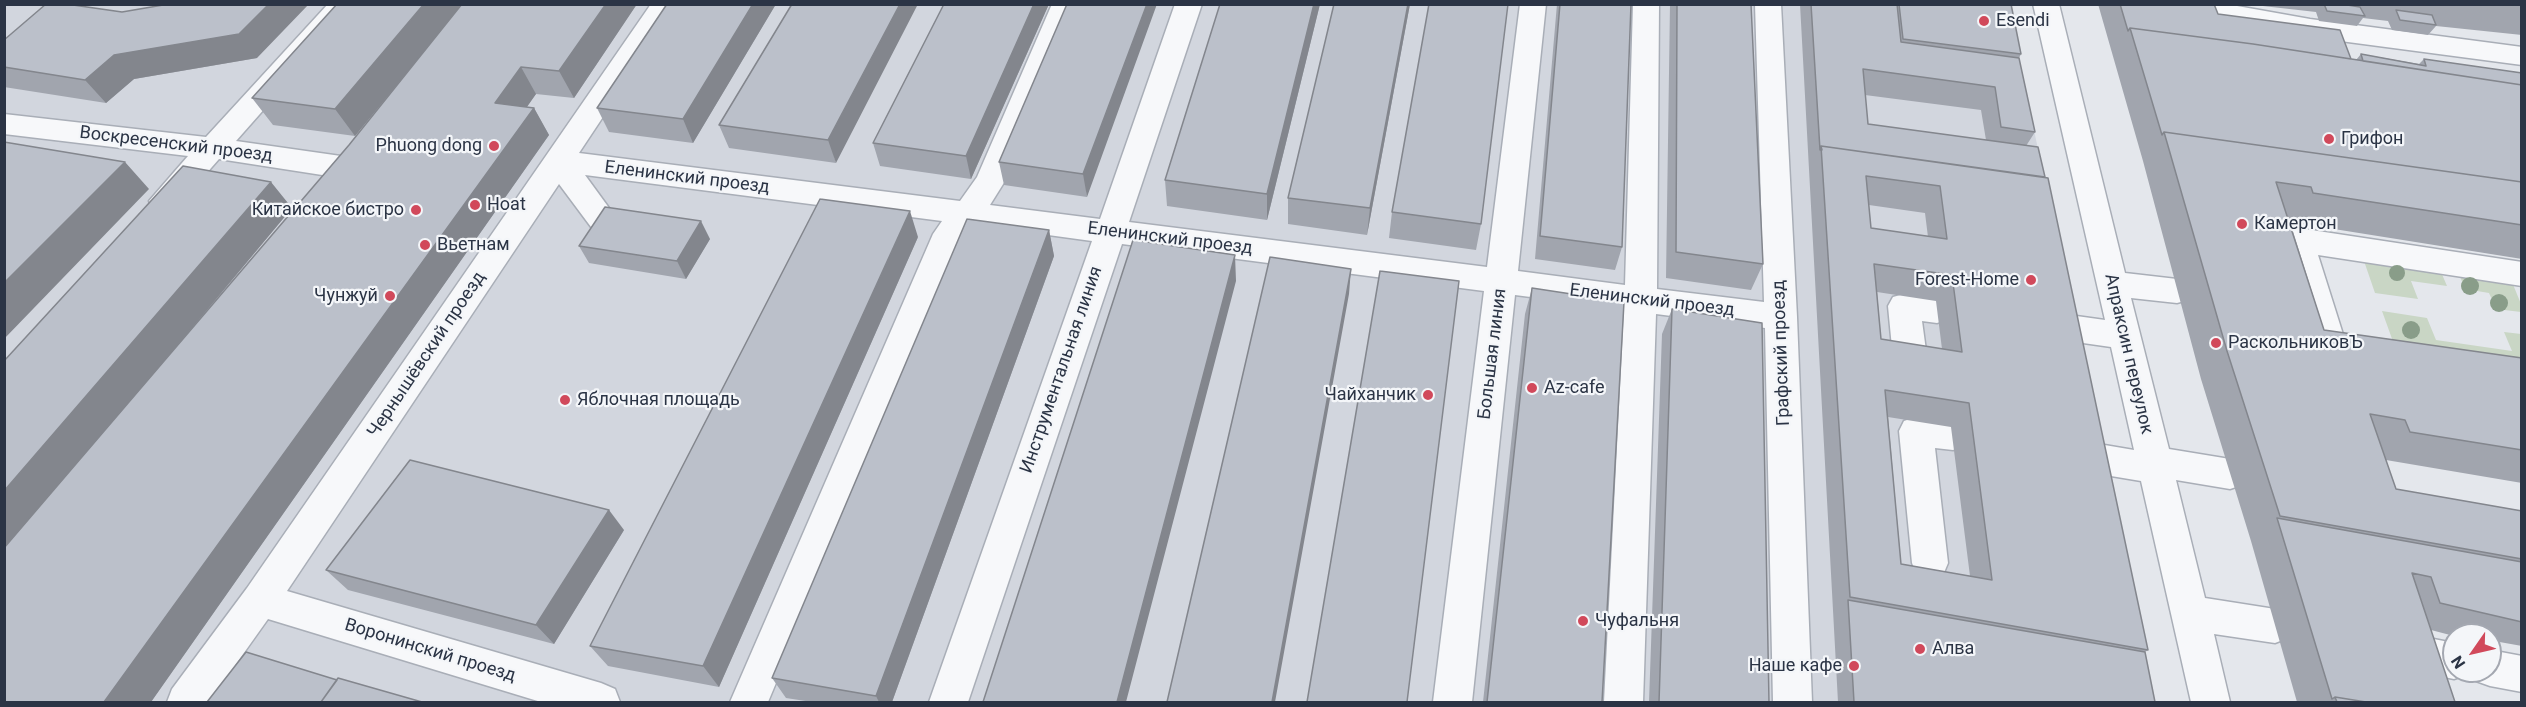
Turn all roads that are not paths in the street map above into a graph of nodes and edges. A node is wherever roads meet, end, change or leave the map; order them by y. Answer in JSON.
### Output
{"nodes":[{"id":1,"x":344,"y":4,"type":"edge"},
{"id":2,"x":665,"y":4,"type":"edge"},
{"id":3,"x":1065,"y":4,"type":"edge"},
{"id":4,"x":1189,"y":4,"type":"edge"},
{"id":5,"x":1533,"y":4,"type":"edge"},
{"id":6,"x":1646,"y":4,"type":"edge"},
{"id":7,"x":1768,"y":4,"type":"edge"},
{"id":8,"x":2046,"y":4,"type":"edge"},
{"id":9,"x":2191,"y":7,"type":"edge"},
{"id":10,"x":2522,"y":56,"type":"edge"},
{"id":11,"x":4,"y":124,"type":"edge"},
{"id":12,"x":212,"y":148,"type":"junction"},
{"id":13,"x":558,"y":161,"type":"junction"},
{"id":14,"x":325,"y":195,"type":"edge"},
{"id":15,"x":968,"y":214,"type":"junction"},
{"id":16,"x":148,"y":218,"type":"edge"},
{"id":17,"x":605,"y":224,"type":"edge"},
{"id":18,"x":1110,"y":232,"type":"junction"},
{"id":19,"x":2522,"y":274,"type":"edge"},
{"id":20,"x":1502,"y":282,"type":"junction"},
{"id":21,"x":2111,"y":283,"type":"junction"},
{"id":22,"x":2177,"y":291,"type":"dead end"},
{"id":23,"x":1641,"y":299,"type":"junction"},
{"id":24,"x":1937,"y":310,"type":"dead end"},
{"id":25,"x":1781,"y":317,"type":"junction"},
{"id":26,"x":2055,"y":326,"type":"edge"},
{"id":27,"x":2124,"y":336,"type":"junction"},
{"id":28,"x":2331,"y":347,"type":"edge"},
{"id":29,"x":1910,"y":358,"type":"edge"},
{"id":30,"x":1953,"y":436,"type":"dead end"},
{"id":31,"x":2081,"y":456,"type":"edge"},
{"id":32,"x":2155,"y":465,"type":"junction"},
{"id":33,"x":2230,"y":474,"type":"dead end"},
{"id":34,"x":1930,"y":563,"type":"dead end"},
{"id":35,"x":260,"y":600,"type":"junction"},
{"id":36,"x":2189,"y":613,"type":"junction"},
{"id":37,"x":2275,"y":626,"type":"dead end"},
{"id":38,"x":2398,"y":650,"type":"edge"},
{"id":39,"x":2442,"y":659,"type":"edge"},
{"id":40,"x":2502,"y":670,"type":"edge"},
{"id":41,"x":2522,"y":674,"type":"edge"},
{"id":42,"x":186,"y":702,"type":"edge"},
{"id":43,"x":601,"y":702,"type":"edge"},
{"id":44,"x":749,"y":702,"type":"edge"},
{"id":45,"x":948,"y":702,"type":"edge"},
{"id":46,"x":1452,"y":702,"type":"edge"},
{"id":47,"x":1623,"y":702,"type":"edge"},
{"id":48,"x":1793,"y":702,"type":"edge"},
{"id":49,"x":2211,"y":702,"type":"edge"}],
"edges":[{"from":1,"to":12,"type":"street"},
{"from":2,"to":13,"type":"street","name":"Чернышёвский проезд"},
{"from":3,"to":15,"type":"street"},
{"from":4,"to":18,"type":"street","name":"Инструментальная линия"},
{"from":5,"to":20,"type":"street","name":"Большая линия"},
{"from":6,"to":23,"type":"street"},
{"from":7,"to":25,"type":"street","name":"Графский проезд"},
{"from":8,"to":21,"type":"street","name":"Апраксин переулок"},
{"from":9,"to":10,"type":"street"},
{"from":11,"to":12,"type":"street","name":"Воскресенский проезд"},
{"from":12,"to":14,"type":"street","name":"Воскресенский проезд"},
{"from":12,"to":16,"type":"street"},
{"from":13,"to":15,"type":"street","name":"Еленинский проезд"},
{"from":13,"to":17,"type":"street"},
{"from":13,"to":35,"type":"street","name":"Чернышёвский проезд"},
{"from":15,"to":18,"type":"street","name":"Еленинский проезд"},
{"from":15,"to":44,"type":"street"},
{"from":18,"to":20,"type":"street","name":"Еленинский проезд"},
{"from":18,"to":45,"type":"street","name":"Инструментальная линия"},
{"from":19,"to":28,"type":"street"},
{"from":20,"to":23,"type":"street","name":"Еленинский проезд"},
{"from":20,"to":46,"type":"street","name":"Большая линия"},
{"from":21,"to":22,"type":"street"},
{"from":21,"to":27,"type":"street","name":"Апраксин переулок"},
{"from":23,"to":25,"type":"street","name":"Еленинский проезд"},
{"from":23,"to":47,"type":"street"},
{"from":24,"to":29,"type":"street"},
{"from":25,"to":48,"type":"street","name":"Графский проезд"},
{"from":26,"to":27,"type":"street"},
{"from":27,"to":32,"type":"street","name":"Апраксин переулок"},
{"from":30,"to":34,"type":"street"},
{"from":31,"to":32,"type":"street"},
{"from":32,"to":33,"type":"street"},
{"from":32,"to":36,"type":"street","name":"Апраксин переулок"},
{"from":35,"to":42,"type":"street","name":"Чернышёвский проезд"},
{"from":35,"to":43,"type":"street","name":"Воронинский проезд"},
{"from":36,"to":37,"type":"street"},
{"from":36,"to":49,"type":"street","name":"Апраксин переулок"},
{"from":38,"to":39,"type":"street"},
{"from":40,"to":41,"type":"street"}]}
